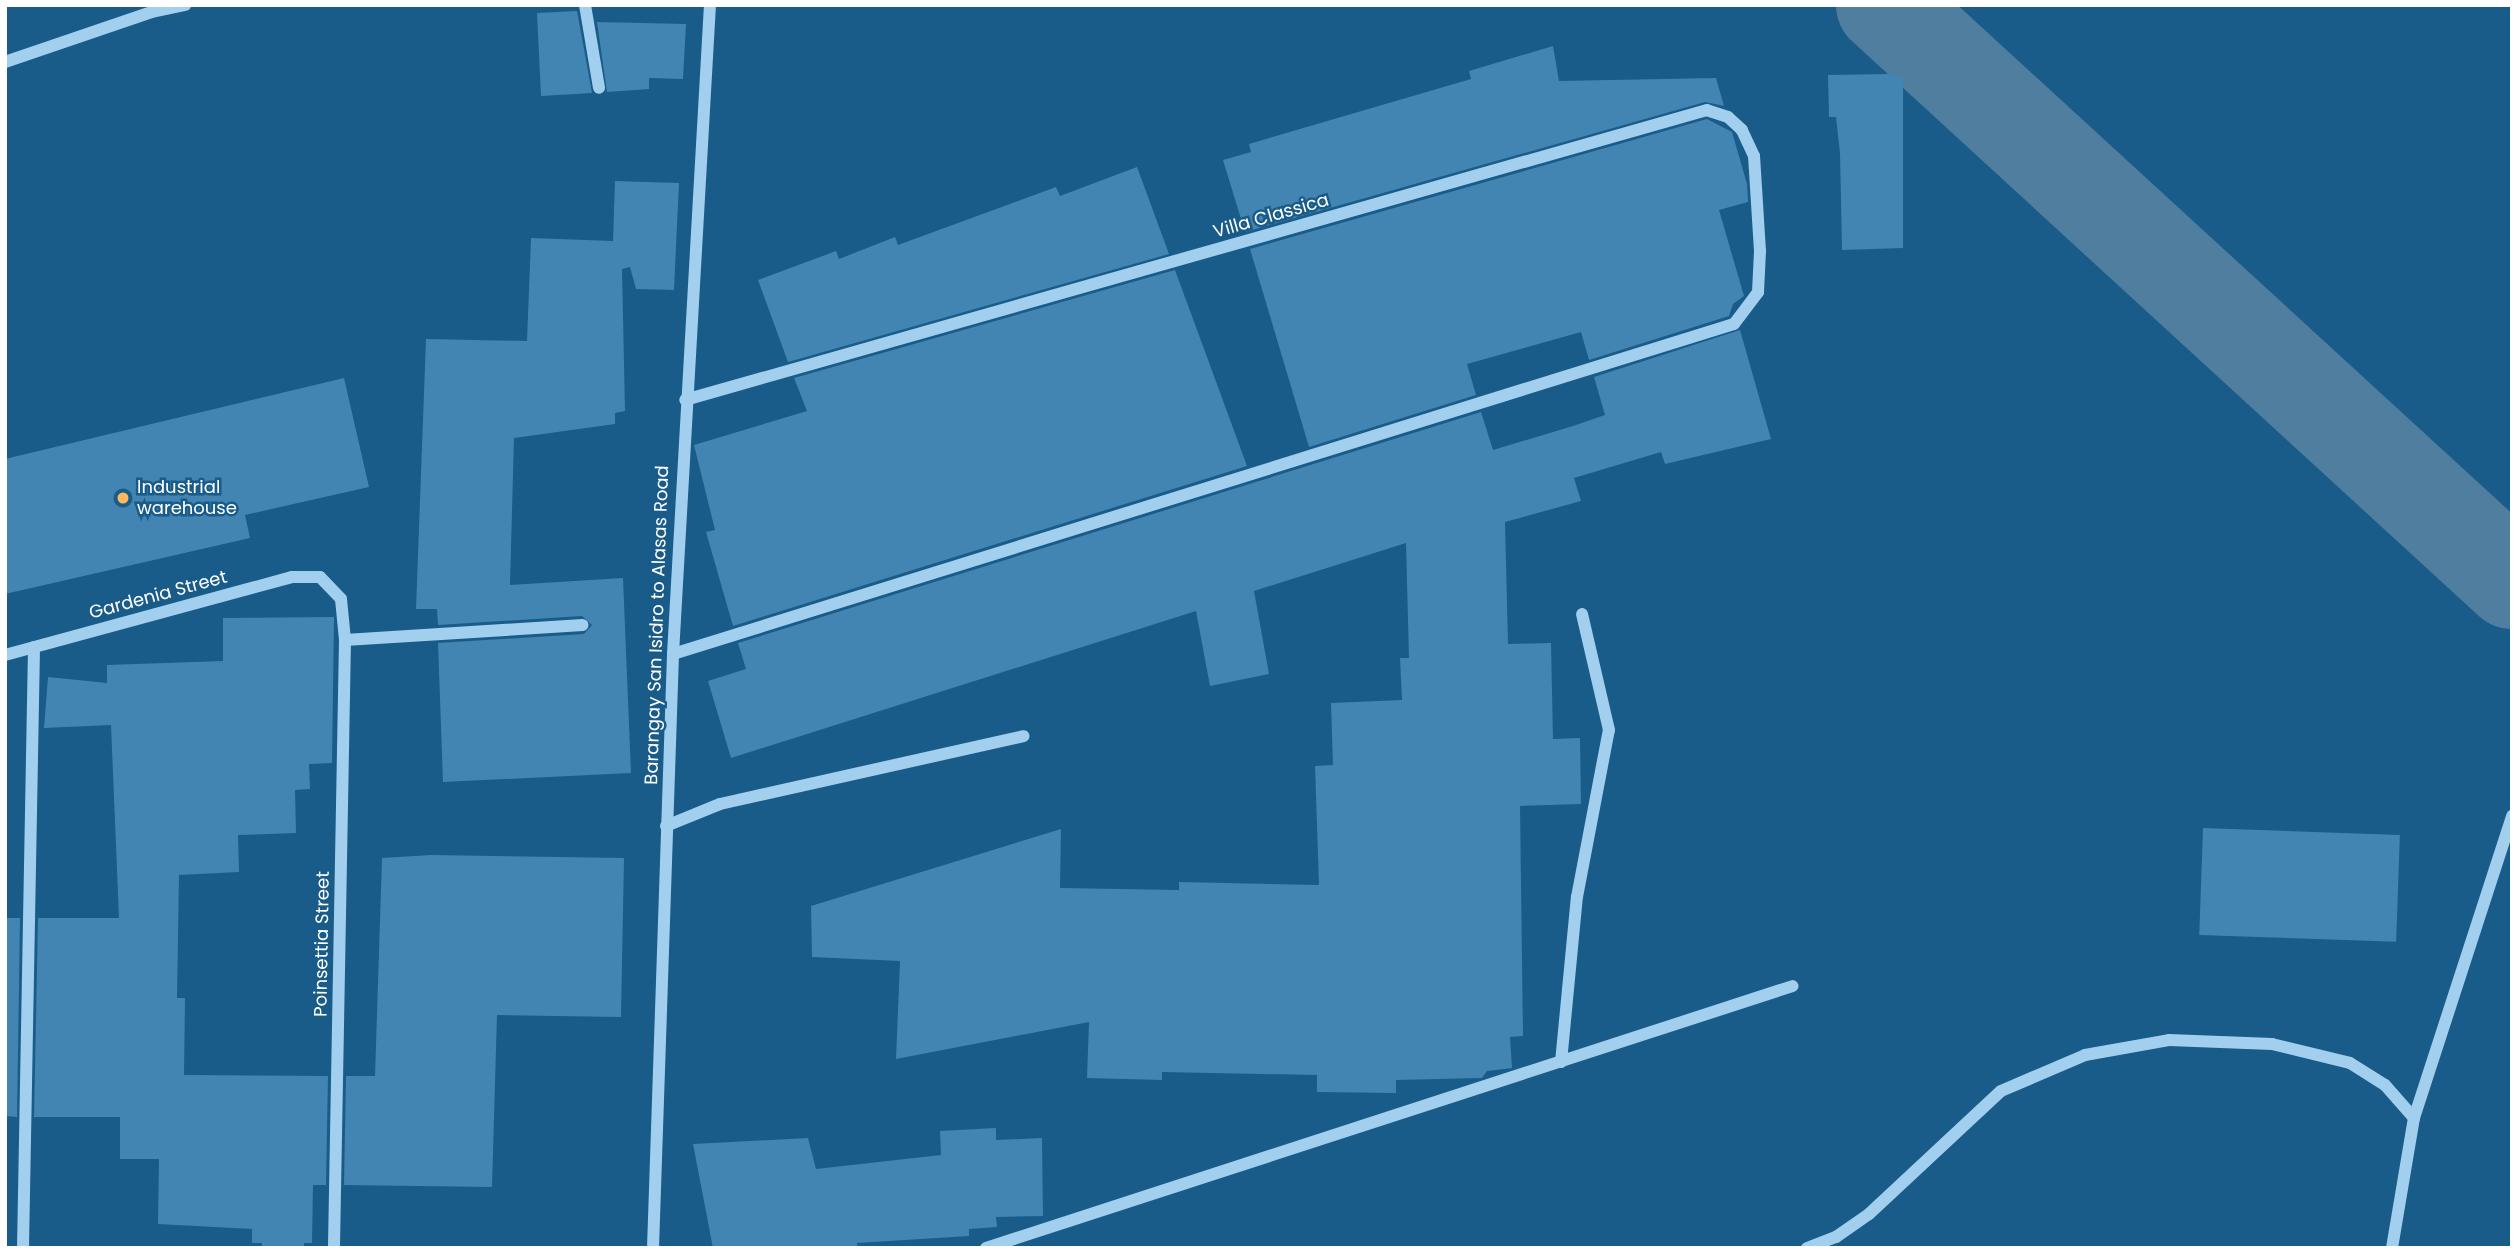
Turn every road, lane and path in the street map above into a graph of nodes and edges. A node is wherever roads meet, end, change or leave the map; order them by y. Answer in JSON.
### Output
{"nodes":[{"id":1,"x":185,"y":5,"type":"edge"},
{"id":2,"x":585,"y":5,"type":"edge"},
{"id":3,"x":710,"y":5,"type":"edge"},
{"id":4,"x":151,"y":8,"type":"edge"},
{"id":5,"x":5,"y":62,"type":"edge"},
{"id":6,"x":599,"y":88,"type":"dead end"},
{"id":7,"x":685,"y":400,"type":"junction"},
{"id":8,"x":320,"y":577,"type":"joint"},
{"id":9,"x":1582,"y":614,"type":"dead end"},
{"id":10,"x":583,"y":625,"type":"dead end"},
{"id":11,"x":345,"y":640,"type":"junction"},
{"id":12,"x":34,"y":647,"type":"junction"},
{"id":13,"x":673,"y":654,"type":"junction"},
{"id":14,"x":5,"y":655,"type":"edge"},
{"id":15,"x":1023,"y":736,"type":"dead end"},
{"id":16,"x":2512,"y":816,"type":"edge"},
{"id":17,"x":667,"y":826,"type":"junction"},
{"id":18,"x":1793,"y":986,"type":"dead end"},
{"id":19,"x":1561,"y":1062,"type":"junction"},
{"id":20,"x":2414,"y":1118,"type":"junction"},
{"id":21,"x":23,"y":1248,"type":"edge"},
{"id":22,"x":334,"y":1248,"type":"edge"},
{"id":23,"x":653,"y":1248,"type":"edge"},
{"id":24,"x":986,"y":1248,"type":"edge"},
{"id":25,"x":1807,"y":1248,"type":"edge"},
{"id":26,"x":2392,"y":1248,"type":"edge"}],
"edges":[{"from":1,"to":4,"type":"street"},
{"from":2,"to":6,"type":"street"},
{"from":3,"to":7,"type":"street","name":"Barangay San Isidro to Alasas Road"},
{"from":4,"to":5,"type":"street"},
{"from":7,"to":13,"type":"street","name":"Barangay San Isidro to Alasas Road"},
{"from":7,"to":13,"type":"street","name":"Villa Classica"},
{"from":8,"to":11,"type":"street","name":"Poinsettia Street"},
{"from":8,"to":12,"type":"street","name":"Gardenia Street"},
{"from":9,"to":19,"type":"street"},
{"from":10,"to":11,"type":"street"},
{"from":11,"to":22,"type":"street","name":"Poinsettia Street"},
{"from":12,"to":14,"type":"street","name":"Gardenia Street"},
{"from":12,"to":21,"type":"street"},
{"from":13,"to":17,"type":"street","name":"Barangay San Isidro to Alasas Road"},
{"from":15,"to":17,"type":"street"},
{"from":16,"to":20,"type":"street"},
{"from":17,"to":23,"type":"street","name":"Barangay San Isidro to Alasas Road"},
{"from":18,"to":19,"type":"street"},
{"from":19,"to":24,"type":"street"},
{"from":20,"to":25,"type":"street"},
{"from":20,"to":26,"type":"street"}]}
